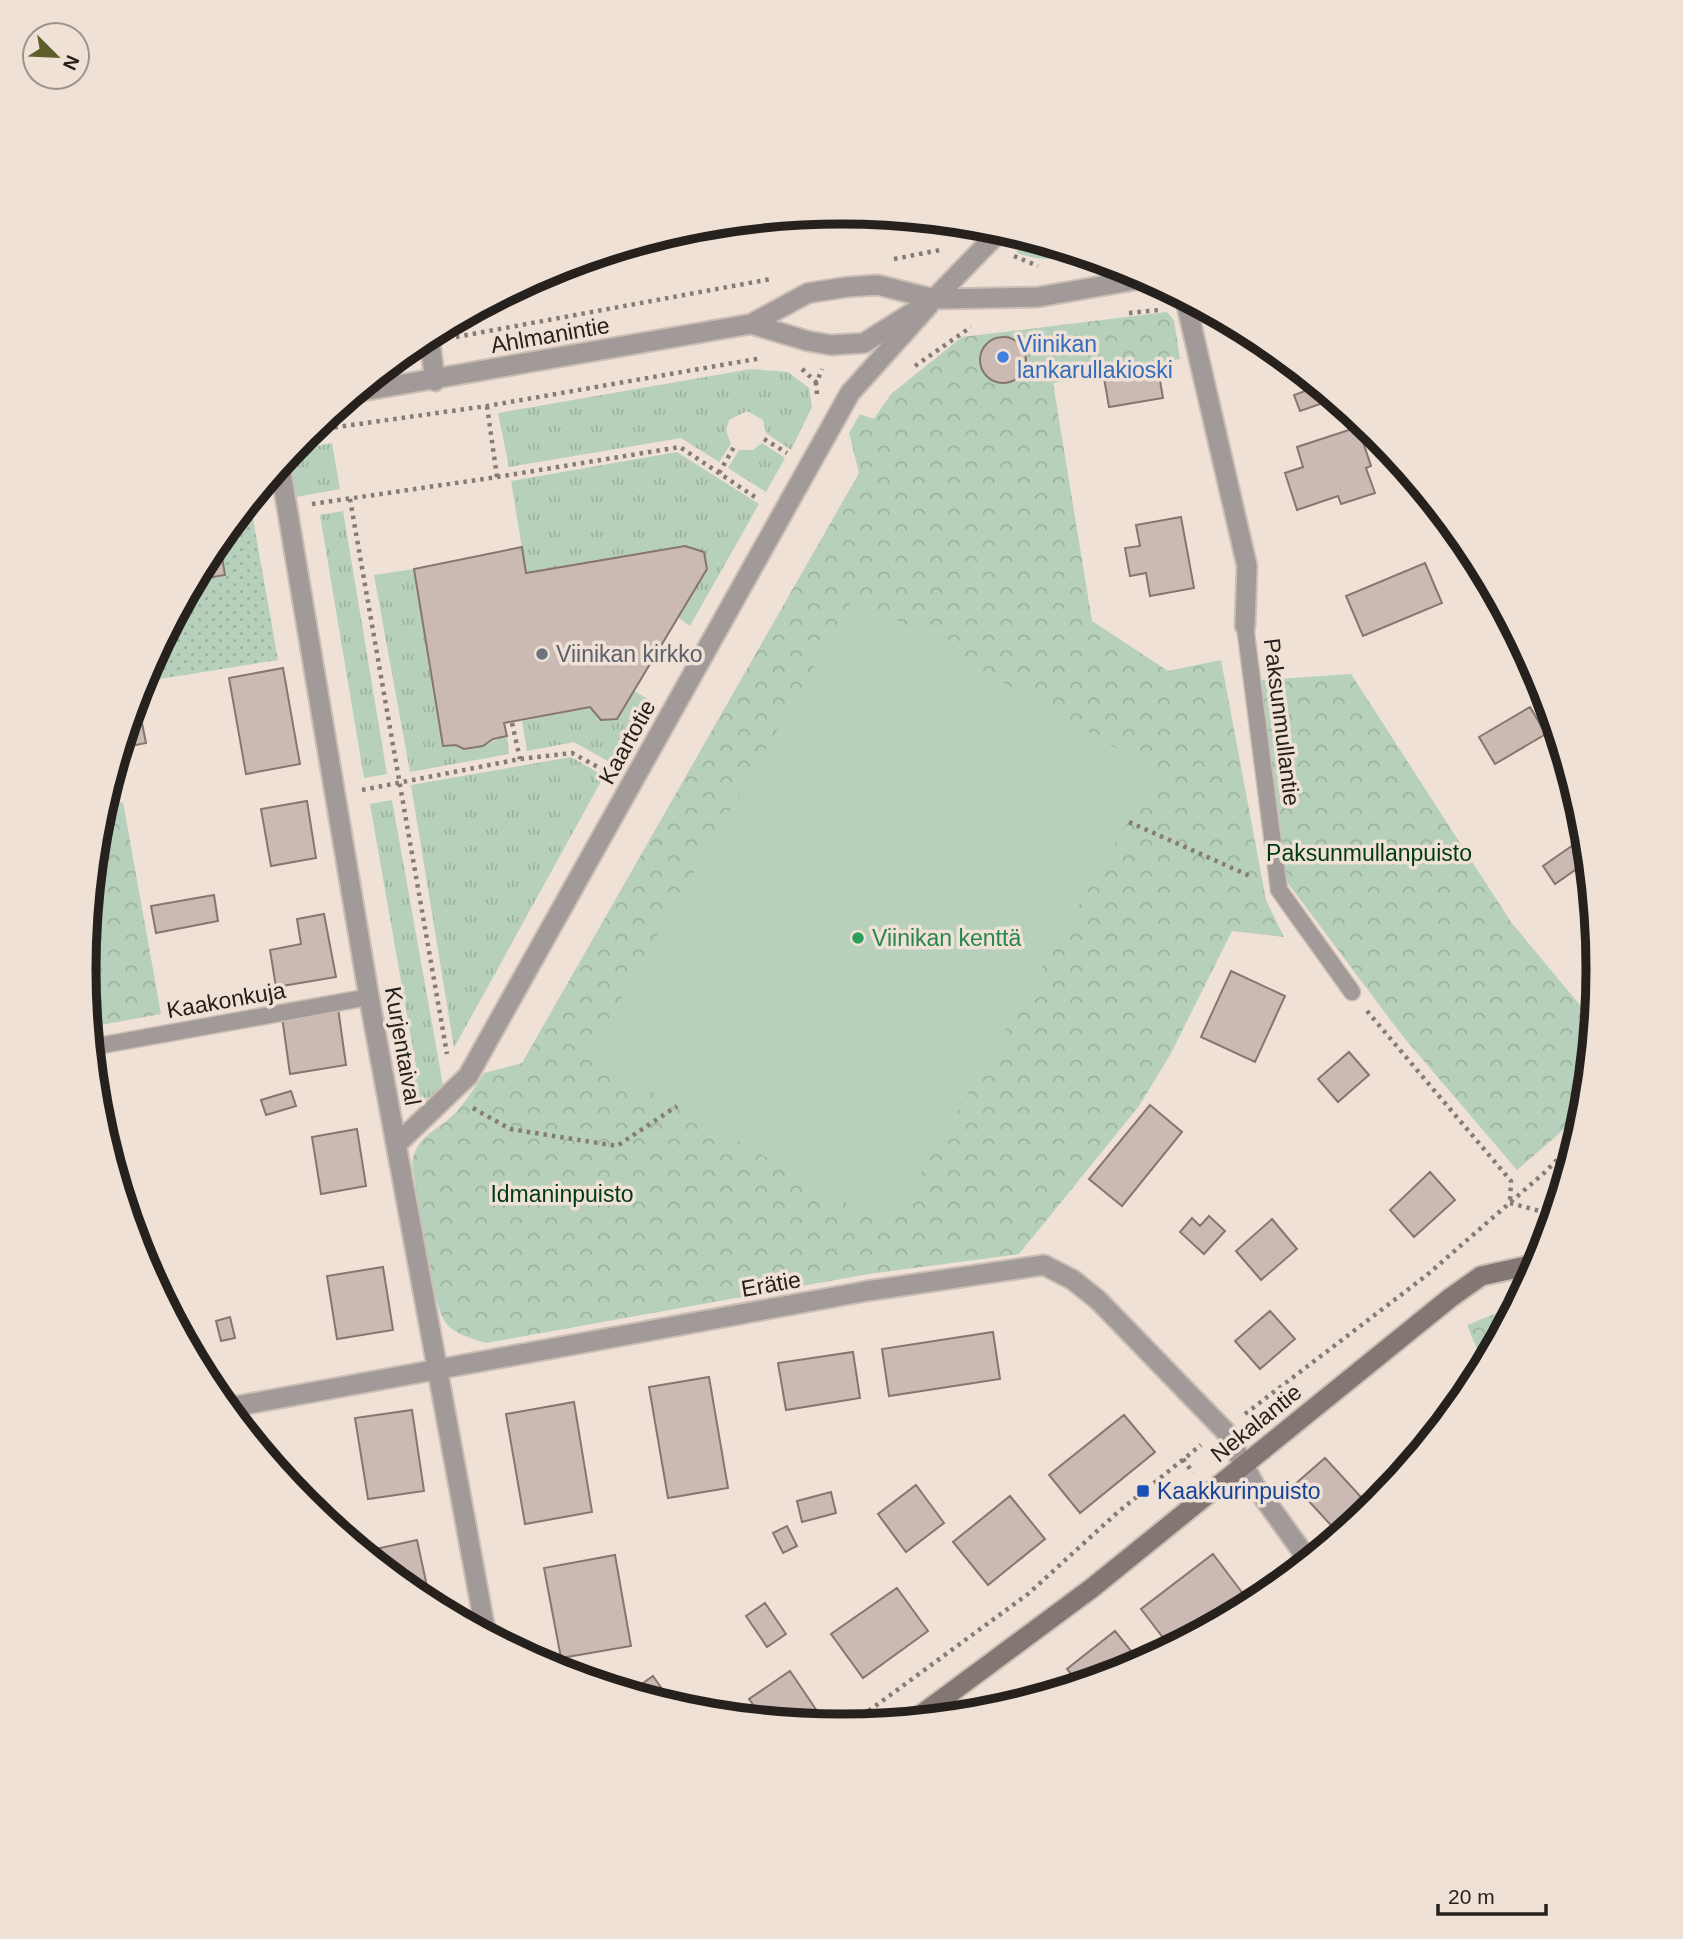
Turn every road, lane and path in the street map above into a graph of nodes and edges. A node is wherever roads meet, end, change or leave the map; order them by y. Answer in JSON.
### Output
{"nodes":[{"id":1,"x":991,"y":240,"type":"edge"},
{"id":2,"x":1127,"y":281,"type":"edge"},
{"id":3,"x":934,"y":299,"type":"junction"},
{"id":4,"x":1177,"y":304,"type":"edge"},
{"id":5,"x":1188,"y":310,"type":"edge"},
{"id":6,"x":1120,"y":314,"type":"dead end"},
{"id":7,"x":751,"y":324,"type":"junction"},
{"id":8,"x":981,"y":327,"type":"dead end"},
{"id":9,"x":431,"y":348,"type":"edge"},
{"id":10,"x":773,"y":356,"type":"dead end"},
{"id":11,"x":798,"y":365,"type":"dead end"},
{"id":12,"x":906,"y":373,"type":"dead end"},
{"id":13,"x":435,"y":381,"type":"junction"},
{"id":14,"x":374,"y":390,"type":"edge"},
{"id":15,"x":850,"y":393,"type":"junction"},
{"id":16,"x":486,"y":406,"type":"junction"},
{"id":17,"x":329,"y":429,"type":"edge"},
{"id":18,"x":764,"y":439,"type":"dead end"},
{"id":19,"x":734,"y":447,"type":"dead end"},
{"id":20,"x":795,"y":459,"type":"dead end"},
{"id":21,"x":719,"y":472,"type":"junction"},
{"id":22,"x":282,"y":477,"type":"edge"},
{"id":23,"x":497,"y":477,"type":"junction"},
{"id":24,"x":350,"y":499,"type":"junction"},
{"id":25,"x":768,"y":505,"type":"dead end"},
{"id":26,"x":286,"y":508,"type":"junction"},
{"id":27,"x":1245,"y":626,"type":"joint"},
{"id":28,"x":512,"y":723,"type":"dead end"},
{"id":29,"x":520,"y":759,"type":"junction"},
{"id":30,"x":614,"y":776,"type":"dead end"},
{"id":31,"x":397,"y":781,"type":"junction"},
{"id":32,"x":335,"y":796,"type":"junction"},
{"id":33,"x":1129,"y":822,"type":"dead end"},
{"id":34,"x":1279,"y":890,"type":"junction"},
{"id":35,"x":1352,"y":992,"type":"joint"},
{"id":36,"x":369,"y":997,"type":"junction"},
{"id":37,"x":101,"y":1045,"type":"edge"},
{"id":38,"x":449,"y":1066,"type":"dead end"},
{"id":39,"x":454,"y":1090,"type":"junction"},
{"id":40,"x":677,"y":1106,"type":"dead end"},
{"id":41,"x":396,"y":1145,"type":"junction"},
{"id":42,"x":1563,"y":1155,"type":"edge"},
{"id":43,"x":1510,"y":1203,"type":"junction"},
{"id":44,"x":1546,"y":1213,"type":"edge"},
{"id":45,"x":1525,"y":1266,"type":"edge"},
{"id":46,"x":436,"y":1371,"type":"junction"},
{"id":47,"x":238,"y":1406,"type":"edge"},
{"id":48,"x":1222,"y":1429,"type":"junction"},
{"id":49,"x":1244,"y":1465,"type":"junction"},
{"id":50,"x":1304,"y":1554,"type":"edge"},
{"id":51,"x":484,"y":1623,"type":"edge"},
{"id":52,"x":929,"y":1709,"type":"edge"},
{"id":53,"x":864,"y":1714,"type":"edge"}],
"edges":[{"from":1,"to":3,"type":"street","name":"Kaartotie"},
{"from":2,"to":3,"type":"street","name":"Ahlmanintie"},
{"from":3,"to":7,"type":"street","name":"Ahlmanintie"},
{"from":3,"to":7,"type":"street","name":"Ahlmanintie"},
{"from":3,"to":15,"type":"street","name":"Kaartotie"},
{"from":4,"to":6,"type":"path"},
{"from":5,"to":27,"type":"street","name":"Paksunmullantie"},
{"from":7,"to":13,"type":"street","name":"Ahlmanintie"},
{"from":8,"to":12,"type":"path"},
{"from":9,"to":13,"type":"street"},
{"from":10,"to":16,"type":"path"},
{"from":11,"to":15,"type":"path"},
{"from":13,"to":14,"type":"street","name":"Ahlmanintie"},
{"from":15,"to":39,"type":"street","name":"Kaartotie"},
{"from":16,"to":17,"type":"path"},
{"from":16,"to":23,"type":"path"},
{"from":18,"to":20,"type":"path"},
{"from":19,"to":21,"type":"path"},
{"from":21,"to":23,"type":"path"},
{"from":21,"to":25,"type":"path"},
{"from":22,"to":26,"type":"street","name":"Kurjentaival"},
{"from":23,"to":24,"type":"path"},
{"from":24,"to":26,"type":"path"},
{"from":24,"to":31,"type":"path"},
{"from":26,"to":32,"type":"street","name":"Kurjentaival"},
{"from":27,"to":34,"type":"lane","name":"Paksunmullantie"},
{"from":28,"to":29,"type":"path"},
{"from":29,"to":30,"type":"path"},
{"from":29,"to":31,"type":"path"},
{"from":31,"to":32,"type":"path"},
{"from":31,"to":38,"type":"path"},
{"from":32,"to":36,"type":"street","name":"Kurjentaival"},
{"from":33,"to":34,"type":"path"},
{"from":34,"to":35,"type":"lane","name":"Paksunmullantie"},
{"from":35,"to":43,"type":"path"},
{"from":36,"to":37,"type":"lane","name":"Kaakonkuja"},
{"from":36,"to":41,"type":"street","name":"Kurjentaival"},
{"from":39,"to":40,"type":"path"},
{"from":39,"to":41,"type":"street","name":"Kaartotie"},
{"from":41,"to":46,"type":"street","name":"Kurjentaival"},
{"from":42,"to":43,"type":"path"},
{"from":43,"to":44,"type":"path"},
{"from":43,"to":48,"type":"path"},
{"from":45,"to":49,"type":"main road","name":"Nekalantie"},
{"from":46,"to":47,"type":"street","name":"Erätie"},
{"from":46,"to":48,"type":"street","name":"Erätie"},
{"from":46,"to":51,"type":"street","name":"Kurjentaival"},
{"from":48,"to":49,"type":"street","name":"Erätie"},
{"from":48,"to":53,"type":"path"},
{"from":49,"to":50,"type":"street","name":"Erätie"},
{"from":49,"to":52,"type":"main road","name":"Nekalantie"}]}
